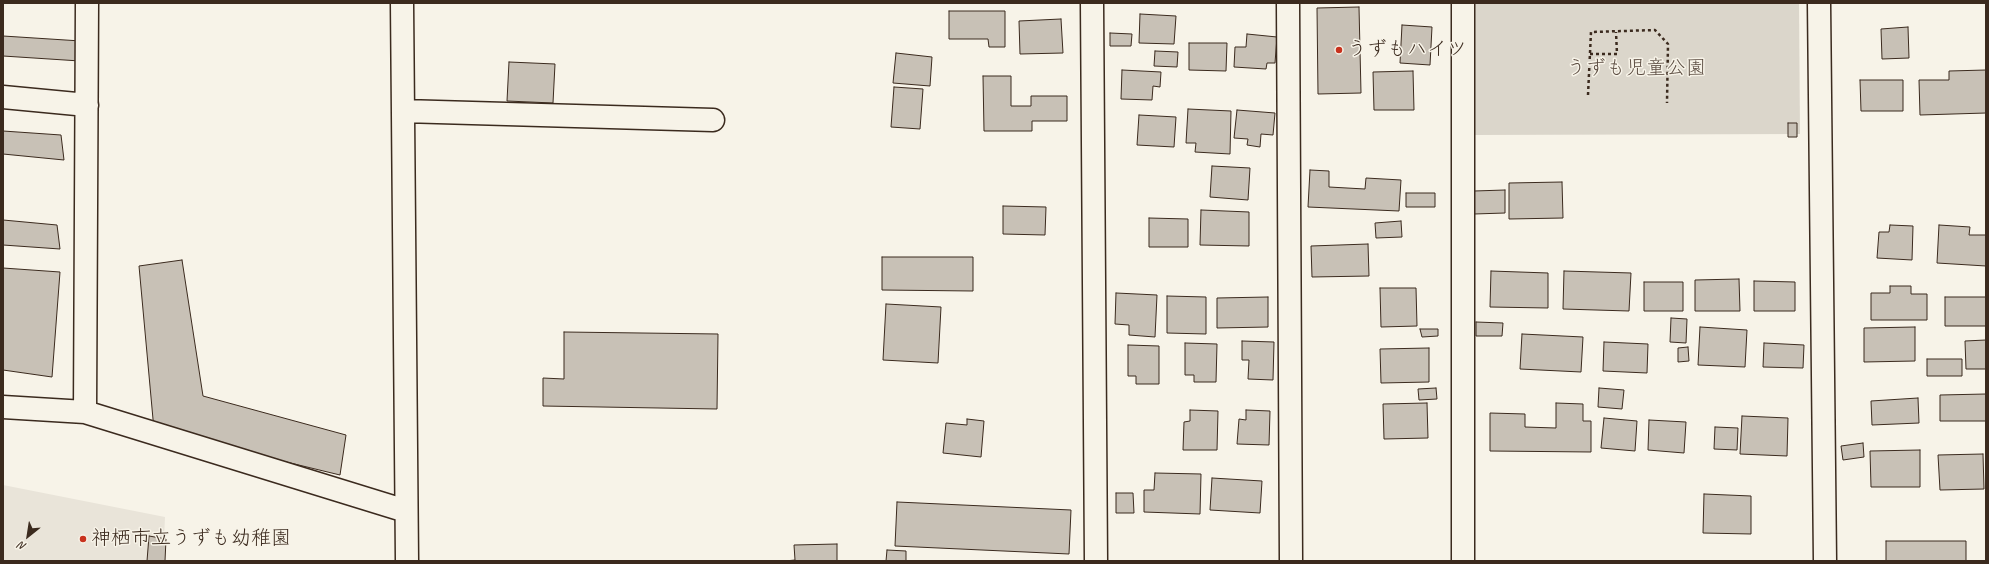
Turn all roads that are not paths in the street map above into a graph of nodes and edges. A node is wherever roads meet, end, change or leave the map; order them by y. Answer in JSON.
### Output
{"nodes":[{"id":1,"x":87,"y":3,"type":"edge"},
{"id":2,"x":402,"y":3,"type":"edge"},
{"id":3,"x":1092,"y":3,"type":"edge"},
{"id":4,"x":1288,"y":3,"type":"edge"},
{"id":5,"x":1463,"y":3,"type":"edge"},
{"id":6,"x":1819,"y":3,"type":"edge"},
{"id":7,"x":3,"y":97,"type":"edge"},
{"id":8,"x":87,"y":105,"type":"junction"},
{"id":9,"x":403,"y":111,"type":"junction"},
{"id":10,"x":713,"y":120,"type":"dead end"},
{"id":11,"x":3,"y":407,"type":"edge"},
{"id":12,"x":85,"y":412,"type":"junction"},
{"id":13,"x":406,"y":511,"type":"junction"},
{"id":14,"x":407,"y":561,"type":"edge"},
{"id":15,"x":1096,"y":561,"type":"edge"},
{"id":16,"x":1291,"y":561,"type":"edge"},
{"id":17,"x":1463,"y":561,"type":"edge"},
{"id":18,"x":1825,"y":561,"type":"edge"}],
"edges":[{"from":1,"to":8,"type":"street"},
{"from":2,"to":9,"type":"street"},
{"from":3,"to":15,"type":"street"},
{"from":4,"to":16,"type":"street"},
{"from":5,"to":17,"type":"street"},
{"from":6,"to":18,"type":"street"},
{"from":7,"to":8,"type":"street"},
{"from":8,"to":12,"type":"street"},
{"from":9,"to":10,"type":"street"},
{"from":9,"to":13,"type":"street"},
{"from":11,"to":12,"type":"street"},
{"from":12,"to":13,"type":"street"},
{"from":13,"to":14,"type":"street"}]}
